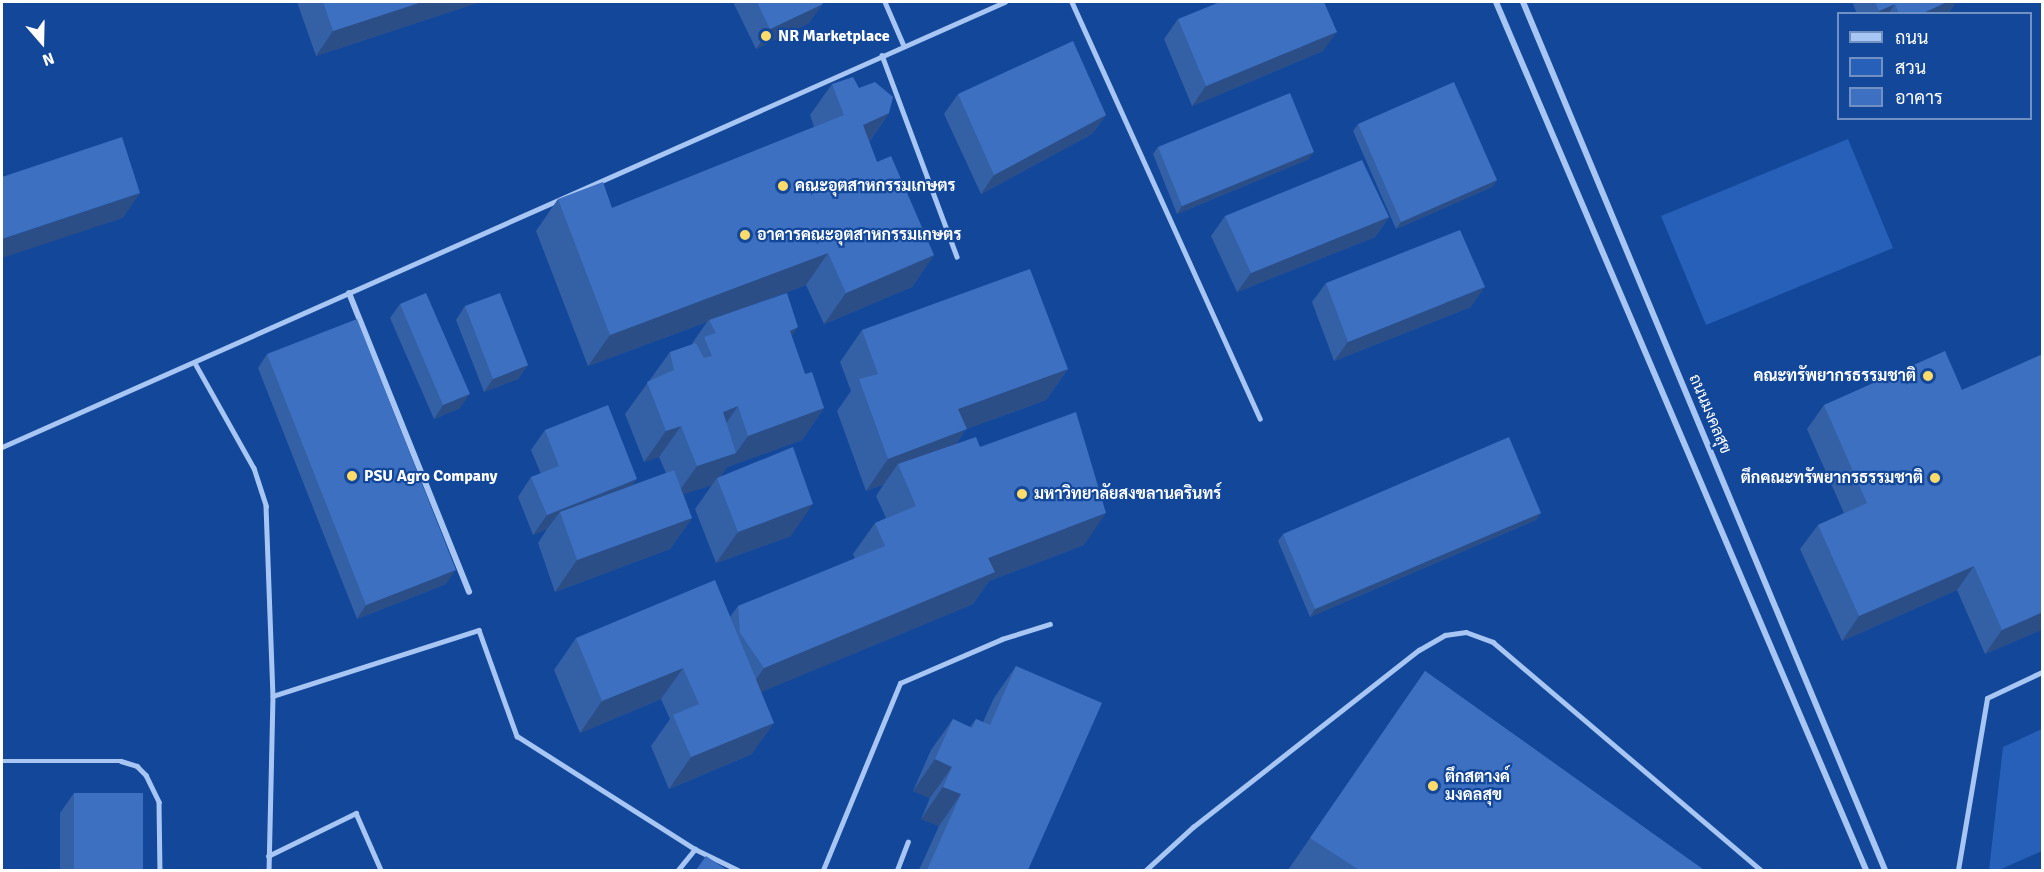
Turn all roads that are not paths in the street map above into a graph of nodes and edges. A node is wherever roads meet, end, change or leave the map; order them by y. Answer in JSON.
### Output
{"nodes":[{"id":1,"x":885,"y":2,"type":"edge"},
{"id":2,"x":1005,"y":2,"type":"edge"},
{"id":3,"x":1072,"y":2,"type":"edge"},
{"id":4,"x":1496,"y":2,"type":"edge"},
{"id":5,"x":1523,"y":2,"type":"edge"},
{"id":6,"x":904,"y":46,"type":"junction"},
{"id":7,"x":882,"y":56,"type":"junction"},
{"id":8,"x":957,"y":257,"type":"dead end"},
{"id":9,"x":349,"y":293,"type":"junction"},
{"id":10,"x":195,"y":363,"type":"junction"},
{"id":11,"x":1260,"y":419,"type":"dead end"},
{"id":12,"x":2,"y":447,"type":"edge"},
{"id":13,"x":469,"y":592,"type":"dead end"},
{"id":14,"x":1050,"y":624,"type":"dead end"},
{"id":15,"x":2043,"y":672,"type":"edge"},
{"id":16,"x":273,"y":696,"type":"junction"},
{"id":17,"x":2,"y":761,"type":"edge"},
{"id":18,"x":908,"y":842,"type":"dead end"},
{"id":19,"x":695,"y":849,"type":"junction"},
{"id":20,"x":268,"y":856,"type":"junction"},
{"id":21,"x":160,"y":870,"type":"edge"},
{"id":22,"x":269,"y":870,"type":"edge"},
{"id":23,"x":381,"y":870,"type":"edge"},
{"id":24,"x":678,"y":870,"type":"edge"},
{"id":25,"x":738,"y":870,"type":"edge"},
{"id":26,"x":823,"y":870,"type":"edge"},
{"id":27,"x":897,"y":870,"type":"edge"},
{"id":28,"x":1146,"y":870,"type":"edge"},
{"id":29,"x":1761,"y":870,"type":"edge"},
{"id":30,"x":1866,"y":870,"type":"edge"},
{"id":31,"x":1885,"y":870,"type":"edge"},
{"id":32,"x":1958,"y":870,"type":"edge"}],
"edges":[{"from":1,"to":6,"type":"lane"},
{"from":2,"to":6,"type":"lane"},
{"from":3,"to":11,"type":"lane"},
{"from":4,"to":30,"type":"street"},
{"from":5,"to":31,"type":"street","name":"ถนนมงคลสุข"},
{"from":6,"to":7,"type":"lane"},
{"from":7,"to":8,"type":"lane"},
{"from":7,"to":9,"type":"lane"},
{"from":9,"to":10,"type":"lane"},
{"from":9,"to":13,"type":"street"},
{"from":10,"to":12,"type":"lane"},
{"from":10,"to":16,"type":"lane"},
{"from":14,"to":26,"type":"lane"},
{"from":15,"to":32,"type":"lane"},
{"from":16,"to":19,"type":"lane"},
{"from":16,"to":20,"type":"lane"},
{"from":17,"to":21,"type":"lane"},
{"from":18,"to":27,"type":"lane"},
{"from":19,"to":24,"type":"lane"},
{"from":19,"to":25,"type":"lane"},
{"from":20,"to":22,"type":"lane"},
{"from":20,"to":23,"type":"lane"},
{"from":28,"to":29,"type":"lane"}]}
